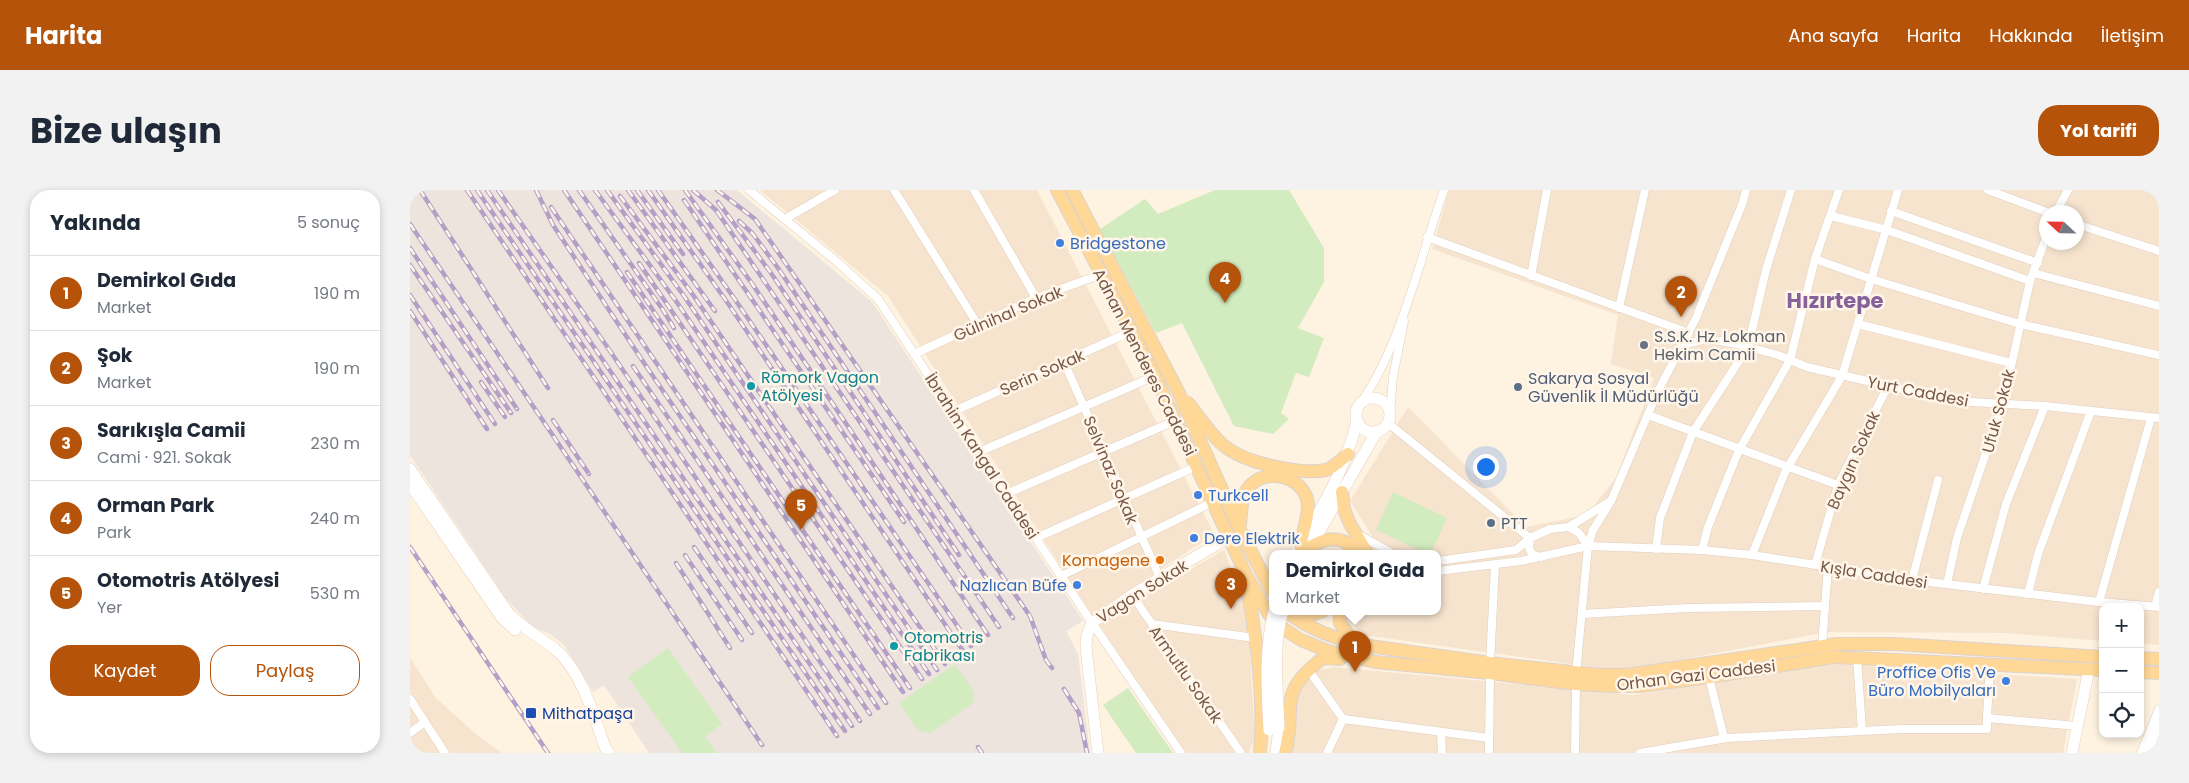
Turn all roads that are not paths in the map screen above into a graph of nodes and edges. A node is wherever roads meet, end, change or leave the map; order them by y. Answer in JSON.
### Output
{"nodes":[{"id":1,"x":749,"y":190,"type":"edge"},
{"id":2,"x":835,"y":190,"type":"edge"},
{"id":3,"x":894,"y":190,"type":"edge"},
{"id":4,"x":974,"y":190,"type":"edge"},
{"id":5,"x":1056,"y":190,"type":"edge"},
{"id":6,"x":1072,"y":190,"type":"edge"},
{"id":7,"x":1444,"y":190,"type":"edge"},
{"id":8,"x":1547,"y":190,"type":"edge"},
{"id":9,"x":1645,"y":190,"type":"edge"},
{"id":10,"x":1746,"y":190,"type":"edge"},
{"id":11,"x":1791,"y":190,"type":"edge"},
{"id":12,"x":1839,"y":190,"type":"edge"},
{"id":13,"x":1898,"y":190,"type":"edge"},
{"id":14,"x":1988,"y":190,"type":"edge"},
{"id":15,"x":2068,"y":190,"type":"edge"},
{"id":16,"x":2060,"y":205,"type":"edge"},
{"id":17,"x":2039,"y":209,"type":"edge"},
{"id":18,"x":1891,"y":211,"type":"junction"},
{"id":19,"x":1831,"y":216,"type":"junction"},
{"id":20,"x":785,"y":219,"type":"junction"},
{"id":21,"x":2084,"y":227,"type":"edge"},
{"id":22,"x":1887,"y":230,"type":"junction"},
{"id":23,"x":1427,"y":237,"type":"junction"},
{"id":24,"x":2042,"y":250,"type":"edge"},
{"id":25,"x":2159,"y":251,"type":"edge"},
{"id":26,"x":1815,"y":259,"type":"junction"},
{"id":27,"x":2038,"y":263,"type":"junction"},
{"id":28,"x":1102,"y":274,"type":"junction"},
{"id":29,"x":1531,"y":276,"type":"junction"},
{"id":30,"x":2032,"y":277,"type":"junction"},
{"id":31,"x":1871,"y":279,"type":"junction"},
{"id":32,"x":1410,"y":290,"type":"junction"},
{"id":33,"x":1036,"y":298,"type":"junction"},
{"id":34,"x":2159,"y":306,"type":"edge"},
{"id":35,"x":1619,"y":308,"type":"junction"},
{"id":36,"x":1858,"y":324,"type":"junction"},
{"id":37,"x":2020,"y":324,"type":"junction"},
{"id":38,"x":978,"y":325,"type":"junction"},
{"id":39,"x":1132,"y":331,"type":"junction"},
{"id":40,"x":1688,"y":333,"type":"junction"},
{"id":41,"x":1682,"y":345,"type":"junction"},
{"id":42,"x":1748,"y":347,"type":"junction"},
{"id":43,"x":914,"y":354,"type":"junction"},
{"id":44,"x":2159,"y":355,"type":"edge"},
{"id":45,"x":1790,"y":360,"type":"junction"},
{"id":46,"x":1064,"y":362,"type":"junction"},
{"id":47,"x":2011,"y":363,"type":"junction"},
{"id":48,"x":1155,"y":376,"type":"junction"},
{"id":49,"x":1842,"y":376,"type":"junction"},
{"id":50,"x":1888,"y":386,"type":"junction"},
{"id":51,"x":1178,"y":391,"type":"junction"},
{"id":52,"x":2004,"y":403,"type":"junction"},
{"id":53,"x":1360,"y":404,"type":"junction"},
{"id":54,"x":1084,"y":406,"type":"junction"},
{"id":55,"x":2045,"y":406,"type":"junction"},
{"id":56,"x":2091,"y":411,"type":"junction"},
{"id":57,"x":952,"y":412,"type":"junction"},
{"id":58,"x":1648,"y":415,"type":"junction"},
{"id":59,"x":1389,"y":418,"type":"junction"},
{"id":60,"x":2155,"y":418,"type":"edge"},
{"id":61,"x":1177,"y":420,"type":"junction"},
{"id":62,"x":1357,"y":420,"type":"junction"},
{"id":63,"x":1377,"y":431,"type":"junction"},
{"id":64,"x":1693,"y":432,"type":"junction"},
{"id":65,"x":1739,"y":450,"type":"junction"},
{"id":66,"x":1102,"y":451,"type":"junction"},
{"id":67,"x":979,"y":452,"type":"junction"},
{"id":68,"x":1348,"y":454,"type":"junction"},
{"id":69,"x":1197,"y":466,"type":"junction"},
{"id":70,"x":1788,"y":467,"type":"junction"},
{"id":71,"x":410,"y":469,"type":"edge"},
{"id":72,"x":1938,"y":480,"type":"dead end"},
{"id":73,"x":410,"y":484,"type":"edge"},
{"id":74,"x":1838,"y":485,"type":"junction"},
{"id":75,"x":1342,"y":492,"type":"junction"},
{"id":76,"x":1006,"y":494,"type":"junction"},
{"id":77,"x":1125,"y":498,"type":"junction"},
{"id":78,"x":1611,"y":501,"type":"junction"},
{"id":79,"x":1213,"y":502,"type":"junction"},
{"id":80,"x":1569,"y":527,"type":"junction"},
{"id":81,"x":1240,"y":528,"type":"junction"},
{"id":82,"x":1357,"y":534,"type":"junction"},
{"id":83,"x":1140,"y":537,"type":"junction"},
{"id":84,"x":1229,"y":537,"type":"junction"},
{"id":85,"x":1036,"y":538,"type":"junction"},
{"id":86,"x":1530,"y":538,"type":"junction"},
{"id":87,"x":1588,"y":546,"type":"junction"},
{"id":88,"x":1656,"y":549,"type":"junction"},
{"id":89,"x":1303,"y":550,"type":"edge"},
{"id":90,"x":1352,"y":550,"type":"edge"},
{"id":91,"x":1365,"y":550,"type":"edge"},
{"id":92,"x":1386,"y":550,"type":"edge"},
{"id":93,"x":1702,"y":550,"type":"junction"},
{"id":94,"x":1752,"y":555,"type":"junction"},
{"id":95,"x":1541,"y":558,"type":"junction"},
{"id":96,"x":1441,"y":561,"type":"edge"},
{"id":97,"x":1495,"y":564,"type":"junction"},
{"id":98,"x":1815,"y":565,"type":"junction"},
{"id":99,"x":1828,"y":567,"type":"junction"},
{"id":100,"x":1441,"y":571,"type":"edge"},
{"id":101,"x":1246,"y":575,"type":"junction"},
{"id":102,"x":1061,"y":576,"type":"junction"},
{"id":103,"x":1160,"y":578,"type":"junction"},
{"id":104,"x":1912,"y":580,"type":"junction"},
{"id":105,"x":1947,"y":584,"type":"junction"},
{"id":106,"x":1269,"y":586,"type":"edge"},
{"id":107,"x":1983,"y":589,"type":"junction"},
{"id":108,"x":2159,"y":592,"type":"edge"},
{"id":109,"x":2028,"y":594,"type":"junction"},
{"id":110,"x":1132,"y":595,"type":"junction"},
{"id":111,"x":2099,"y":602,"type":"junction"},
{"id":112,"x":1823,"y":606,"type":"junction"},
{"id":113,"x":2157,"y":607,"type":"edge"},
{"id":114,"x":1269,"y":614,"type":"edge"},
{"id":115,"x":1582,"y":614,"type":"junction"},
{"id":116,"x":1270,"y":615,"type":"edge"},
{"id":117,"x":1273,"y":615,"type":"edge"},
{"id":118,"x":1283,"y":615,"type":"edge"},
{"id":119,"x":1291,"y":615,"type":"edge"},
{"id":120,"x":1340,"y":615,"type":"edge"},
{"id":121,"x":1092,"y":623,"type":"junction"},
{"id":122,"x":1152,"y":624,"type":"junction"},
{"id":123,"x":1255,"y":638,"type":"junction"},
{"id":124,"x":540,"y":639,"type":"junction"},
{"id":125,"x":1355,"y":644,"type":"junction"},
{"id":126,"x":1822,"y":646,"type":"junction"},
{"id":127,"x":1857,"y":657,"type":"junction"},
{"id":128,"x":2144,"y":658,"type":"edge"},
{"id":129,"x":2099,"y":659,"type":"edge"},
{"id":130,"x":2159,"y":659,"type":"edge"},
{"id":131,"x":1376,"y":662,"type":"junction"},
{"id":132,"x":2088,"y":663,"type":"junction"},
{"id":133,"x":1990,"y":664,"type":"junction"},
{"id":134,"x":1490,"y":668,"type":"junction"},
{"id":135,"x":2099,"y":668,"type":"edge"},
{"id":136,"x":1308,"y":669,"type":"junction"},
{"id":137,"x":2144,"y":672,"type":"edge"},
{"id":138,"x":2159,"y":673,"type":"edge"},
{"id":139,"x":1709,"y":677,"type":"junction"},
{"id":140,"x":1576,"y":679,"type":"junction"},
{"id":141,"x":410,"y":699,"type":"edge"},
{"id":142,"x":2159,"y":709,"type":"edge"},
{"id":143,"x":1987,"y":718,"type":"junction"},
{"id":144,"x":1343,"y":719,"type":"junction"},
{"id":145,"x":425,"y":722,"type":"junction"},
{"id":146,"x":2159,"y":724,"type":"edge"},
{"id":147,"x":2077,"y":726,"type":"junction"},
{"id":148,"x":1274,"y":729,"type":"junction"},
{"id":149,"x":1862,"y":731,"type":"junction"},
{"id":150,"x":410,"y":733,"type":"edge"},
{"id":151,"x":1441,"y":733,"type":"junction"},
{"id":152,"x":1489,"y":738,"type":"junction"},
{"id":153,"x":1724,"y":738,"type":"junction"},
{"id":154,"x":446,"y":753,"type":"edge"},
{"id":155,"x":609,"y":753,"type":"edge"},
{"id":156,"x":1098,"y":753,"type":"edge"},
{"id":157,"x":1181,"y":753,"type":"edge"},
{"id":158,"x":1241,"y":753,"type":"edge"},
{"id":159,"x":1261,"y":753,"type":"edge"},
{"id":160,"x":1276,"y":753,"type":"edge"},
{"id":161,"x":1285,"y":753,"type":"edge"},
{"id":162,"x":1327,"y":753,"type":"edge"},
{"id":163,"x":1442,"y":753,"type":"edge"},
{"id":164,"x":1489,"y":753,"type":"edge"},
{"id":165,"x":1575,"y":753,"type":"edge"},
{"id":166,"x":1640,"y":753,"type":"edge"},
{"id":167,"x":2072,"y":753,"type":"edge"},
{"id":168,"x":2141,"y":753,"type":"edge"},
{"id":169,"x":2148,"y":753,"type":"edge"}],
"edges":[{"from":1,"to":20,"type":"street","name":"İbrahim Kangal Caddesi"},
{"from":2,"to":20,"type":"street"},
{"from":3,"to":38,"type":"street"},
{"from":4,"to":33,"type":"street"},
{"from":5,"to":28,"type":"main road","name":"Adnan Menderes Caddesi"},
{"from":6,"to":51,"type":"main road","name":"Adnan Menderes Caddesi"},
{"from":7,"to":23,"type":"street"},
{"from":8,"to":29,"type":"street"},
{"from":9,"to":35,"type":"street"},
{"from":10,"to":40,"type":"street"},
{"from":11,"to":42,"type":"street"},
{"from":12,"to":19,"type":"street"},
{"from":13,"to":18,"type":"street"},
{"from":14,"to":17,"type":"street"},
{"from":15,"to":16,"type":"street"},
{"from":18,"to":22,"type":"street"},
{"from":18,"to":27,"type":"street"},
{"from":19,"to":22,"type":"street"},
{"from":19,"to":26,"type":"street"},
{"from":20,"to":43,"type":"street","name":"İbrahim Kangal Caddesi"},
{"from":21,"to":25,"type":"street"},
{"from":22,"to":30,"type":"street"},
{"from":22,"to":31,"type":"street"},
{"from":23,"to":29,"type":"street"},
{"from":23,"to":32,"type":"street"},
{"from":24,"to":27,"type":"street","name":"Ufuk Sokak"},
{"from":26,"to":31,"type":"street"},
{"from":26,"to":45,"type":"street"},
{"from":27,"to":30,"type":"street","name":"Ufuk Sokak"},
{"from":28,"to":33,"type":"street","name":"Gülnihal Sokak"},
{"from":28,"to":39,"type":"main road","name":"Adnan Menderes Caddesi"},
{"from":29,"to":35,"type":"street"},
{"from":30,"to":34,"type":"street"},
{"from":30,"to":37,"type":"street","name":"Ufuk Sokak"},
{"from":31,"to":36,"type":"street"},
{"from":31,"to":37,"type":"street"},
{"from":32,"to":53,"type":"street"},
{"from":32,"to":59,"type":"street"},
{"from":33,"to":38,"type":"street","name":"Gülnihal Sokak"},
{"from":35,"to":40,"type":"street"},
{"from":36,"to":47,"type":"street"},
{"from":36,"to":49,"type":"street"},
{"from":37,"to":44,"type":"street"},
{"from":37,"to":47,"type":"street","name":"Ufuk Sokak"},
{"from":38,"to":43,"type":"street","name":"Gülnihal Sokak"},
{"from":39,"to":46,"type":"street","name":"Serin Sokak"},
{"from":39,"to":48,"type":"main road","name":"Adnan Menderes Caddesi"},
{"from":40,"to":41,"type":"street"},
{"from":41,"to":42,"type":"street","name":"Yurt Caddesi"},
{"from":41,"to":58,"type":"street"},
{"from":42,"to":45,"type":"street","name":"Yurt Caddesi"},
{"from":42,"to":64,"type":"street"},
{"from":43,"to":57,"type":"street","name":"İbrahim Kangal Caddesi"},
{"from":45,"to":49,"type":"street","name":"Yurt Caddesi"},
{"from":45,"to":65,"type":"street"},
{"from":46,"to":54,"type":"street","name":"Selvinaz Sokak"},
{"from":46,"to":57,"type":"street","name":"Serin Sokak"},
{"from":47,"to":52,"type":"street","name":"Ufuk Sokak"},
{"from":48,"to":54,"type":"street"},
{"from":48,"to":61,"type":"main road","name":"Adnan Menderes Caddesi"},
{"from":49,"to":50,"type":"street","name":"Yurt Caddesi"},
{"from":49,"to":70,"type":"street"},
{"from":50,"to":52,"type":"street","name":"Yurt Caddesi"},
{"from":50,"to":74,"type":"street","name":"Baygın Sokak"},
{"from":51,"to":68,"type":"main road"},
{"from":51,"to":81,"type":"main road","name":"Adnan Menderes Caddesi"},
{"from":52,"to":55,"type":"street","name":"Yurt Caddesi"},
{"from":52,"to":105,"type":"street","name":"Ufuk Sokak"},
{"from":53,"to":59,"type":"main road"},
{"from":53,"to":62,"type":"main road"},
{"from":54,"to":66,"type":"street","name":"Selvinaz Sokak"},
{"from":54,"to":67,"type":"street"},
{"from":55,"to":56,"type":"street","name":"Yurt Caddesi"},
{"from":55,"to":107,"type":"street"},
{"from":56,"to":60,"type":"street","name":"Yurt Caddesi"},
{"from":56,"to":109,"type":"street"},
{"from":57,"to":67,"type":"street","name":"İbrahim Kangal Caddesi"},
{"from":58,"to":64,"type":"street"},
{"from":58,"to":78,"type":"street"},
{"from":59,"to":63,"type":"main road"},
{"from":59,"to":86,"type":"street"},
{"from":60,"to":111,"type":"street"},
{"from":61,"to":66,"type":"street"},
{"from":61,"to":69,"type":"main road","name":"Adnan Menderes Caddesi"},
{"from":62,"to":63,"type":"main road"},
{"from":62,"to":68,"type":"main road"},
{"from":63,"to":75,"type":"main road"},
{"from":64,"to":65,"type":"street"},
{"from":64,"to":88,"type":"street"},
{"from":65,"to":70,"type":"street"},
{"from":65,"to":93,"type":"street"},
{"from":66,"to":76,"type":"street"},
{"from":66,"to":77,"type":"street","name":"Selvinaz Sokak"},
{"from":67,"to":76,"type":"street","name":"İbrahim Kangal Caddesi"},
{"from":68,"to":89,"type":"main road"},
{"from":69,"to":77,"type":"street"},
{"from":69,"to":79,"type":"main road","name":"Adnan Menderes Caddesi"},
{"from":70,"to":74,"type":"street"},
{"from":70,"to":94,"type":"street"},
{"from":71,"to":124,"type":"main road"},
{"from":72,"to":104,"type":"street"},
{"from":73,"to":124,"type":"main road"},
{"from":74,"to":98,"type":"street","name":"Baygın Sokak"},
{"from":75,"to":82,"type":"main road"},
{"from":75,"to":89,"type":"main road"},
{"from":76,"to":85,"type":"street","name":"İbrahim Kangal Caddesi"},
{"from":77,"to":83,"type":"street","name":"Selvinaz Sokak"},
{"from":77,"to":85,"type":"street"},
{"from":78,"to":80,"type":"street"},
{"from":78,"to":87,"type":"street"},
{"from":79,"to":83,"type":"street"},
{"from":79,"to":84,"type":"main road","name":"Adnan Menderes Caddesi"},
{"from":80,"to":86,"type":"street"},
{"from":80,"to":87,"type":"street"},
{"from":81,"to":89,"type":"main road"},
{"from":81,"to":106,"type":"main road"},
{"from":82,"to":91,"type":"main road"},
{"from":82,"to":92,"type":"street"},
{"from":83,"to":102,"type":"street"},
{"from":83,"to":103,"type":"street","name":"Selvinaz Sokak"},
{"from":84,"to":101,"type":"main road","name":"Orhan Gazi Caddesi"},
{"from":84,"to":103,"type":"main road","name":"Vagon Sokak"},
{"from":85,"to":102,"type":"street","name":"İbrahim Kangal Caddesi"},
{"from":86,"to":95,"type":"street"},
{"from":86,"to":96,"type":"street"},
{"from":87,"to":88,"type":"street","name":"Kışla Caddesi"},
{"from":87,"to":95,"type":"street","name":"Kışla Caddesi"},
{"from":87,"to":115,"type":"street"},
{"from":88,"to":93,"type":"street","name":"Kışla Caddesi"},
{"from":89,"to":90,"type":"main road"},
{"from":93,"to":94,"type":"street","name":"Kışla Caddesi"},
{"from":94,"to":98,"type":"street","name":"Kışla Caddesi"},
{"from":95,"to":97,"type":"street","name":"Kışla Caddesi"},
{"from":97,"to":100,"type":"street","name":"Kışla Caddesi"},
{"from":97,"to":134,"type":"street"},
{"from":98,"to":99,"type":"street","name":"Kışla Caddesi"},
{"from":99,"to":104,"type":"street","name":"Kışla Caddesi"},
{"from":99,"to":112,"type":"street"},
{"from":101,"to":114,"type":"main road","name":"Orhan Gazi Caddesi"},
{"from":101,"to":123,"type":"main road"},
{"from":102,"to":121,"type":"street","name":"İbrahim Kangal Caddesi"},
{"from":103,"to":110,"type":"main road","name":"Vagon Sokak"},
{"from":104,"to":105,"type":"street","name":"Kışla Caddesi"},
{"from":105,"to":107,"type":"street","name":"Kışla Caddesi"},
{"from":107,"to":109,"type":"street","name":"Kışla Caddesi"},
{"from":108,"to":113,"type":"street"},
{"from":109,"to":111,"type":"street","name":"Kışla Caddesi"},
{"from":110,"to":121,"type":"main road","name":"Vagon Sokak"},
{"from":110,"to":122,"type":"street","name":"Armutlu Sokak"},
{"from":111,"to":113,"type":"street","name":"Kışla Caddesi"},
{"from":112,"to":115,"type":"street"},
{"from":112,"to":126,"type":"street"},
{"from":115,"to":140,"type":"street"},
{"from":116,"to":131,"type":"main road","name":"Orhan Gazi Caddesi"},
{"from":117,"to":148,"type":"main road","bridge":true},
{"from":118,"to":148,"type":"main road","bridge":true},
{"from":119,"to":125,"type":"main road","name":"Orhan Gazi Caddesi"},
{"from":120,"to":125,"type":"main road"},
{"from":121,"to":156,"type":"main road","name":"Vagon Sokak"},
{"from":121,"to":157,"type":"street","name":"İbrahim Kangal Caddesi"},
{"from":122,"to":123,"type":"street"},
{"from":122,"to":158,"type":"street","name":"Armutlu Sokak"},
{"from":123,"to":159,"type":"main road"},
{"from":124,"to":155,"type":"main road"},
{"from":125,"to":134,"type":"main road","name":"Orhan Gazi Caddesi"},
{"from":126,"to":132,"type":"main road","name":"Orhan Gazi Caddesi"},
{"from":126,"to":140,"type":"main road","name":"Orhan Gazi Caddesi"},
{"from":127,"to":133,"type":"main road","name":"Orhan Gazi Caddesi"},
{"from":127,"to":139,"type":"main road","name":"Orhan Gazi Caddesi"},
{"from":127,"to":149,"type":"street"},
{"from":128,"to":130,"type":"main road"},
{"from":129,"to":132,"type":"main road","name":"Orhan Gazi Caddesi"},
{"from":131,"to":134,"type":"main road","name":"Orhan Gazi Caddesi"},
{"from":131,"to":136,"type":"main road"},
{"from":132,"to":133,"type":"main road","name":"Orhan Gazi Caddesi"},
{"from":132,"to":135,"type":"main road","name":"Orhan Gazi Caddesi"},
{"from":132,"to":147,"type":"main road"},
{"from":133,"to":143,"type":"street"},
{"from":134,"to":140,"type":"main road","name":"Orhan Gazi Caddesi"},
{"from":134,"to":152,"type":"street"},
{"from":136,"to":144,"type":"street"},
{"from":136,"to":161,"type":"main road"},
{"from":137,"to":138,"type":"main road"},
{"from":139,"to":140,"type":"main road","name":"Orhan Gazi Caddesi"},
{"from":139,"to":153,"type":"street"},
{"from":140,"to":165,"type":"street"},
{"from":141,"to":145,"type":"street"},
{"from":142,"to":168,"type":"street"},
{"from":143,"to":147,"type":"street"},
{"from":143,"to":149,"type":"street"},
{"from":144,"to":151,"type":"street"},
{"from":144,"to":162,"type":"street"},
{"from":145,"to":150,"type":"street"},
{"from":145,"to":154,"type":"street"},
{"from":146,"to":169,"type":"street"},
{"from":147,"to":167,"type":"main road"},
{"from":148,"to":159,"type":"main road"},
{"from":148,"to":160,"type":"main road"},
{"from":149,"to":153,"type":"street"},
{"from":151,"to":152,"type":"street"},
{"from":151,"to":163,"type":"street"},
{"from":152,"to":164,"type":"street"},
{"from":153,"to":166,"type":"street"}]}
